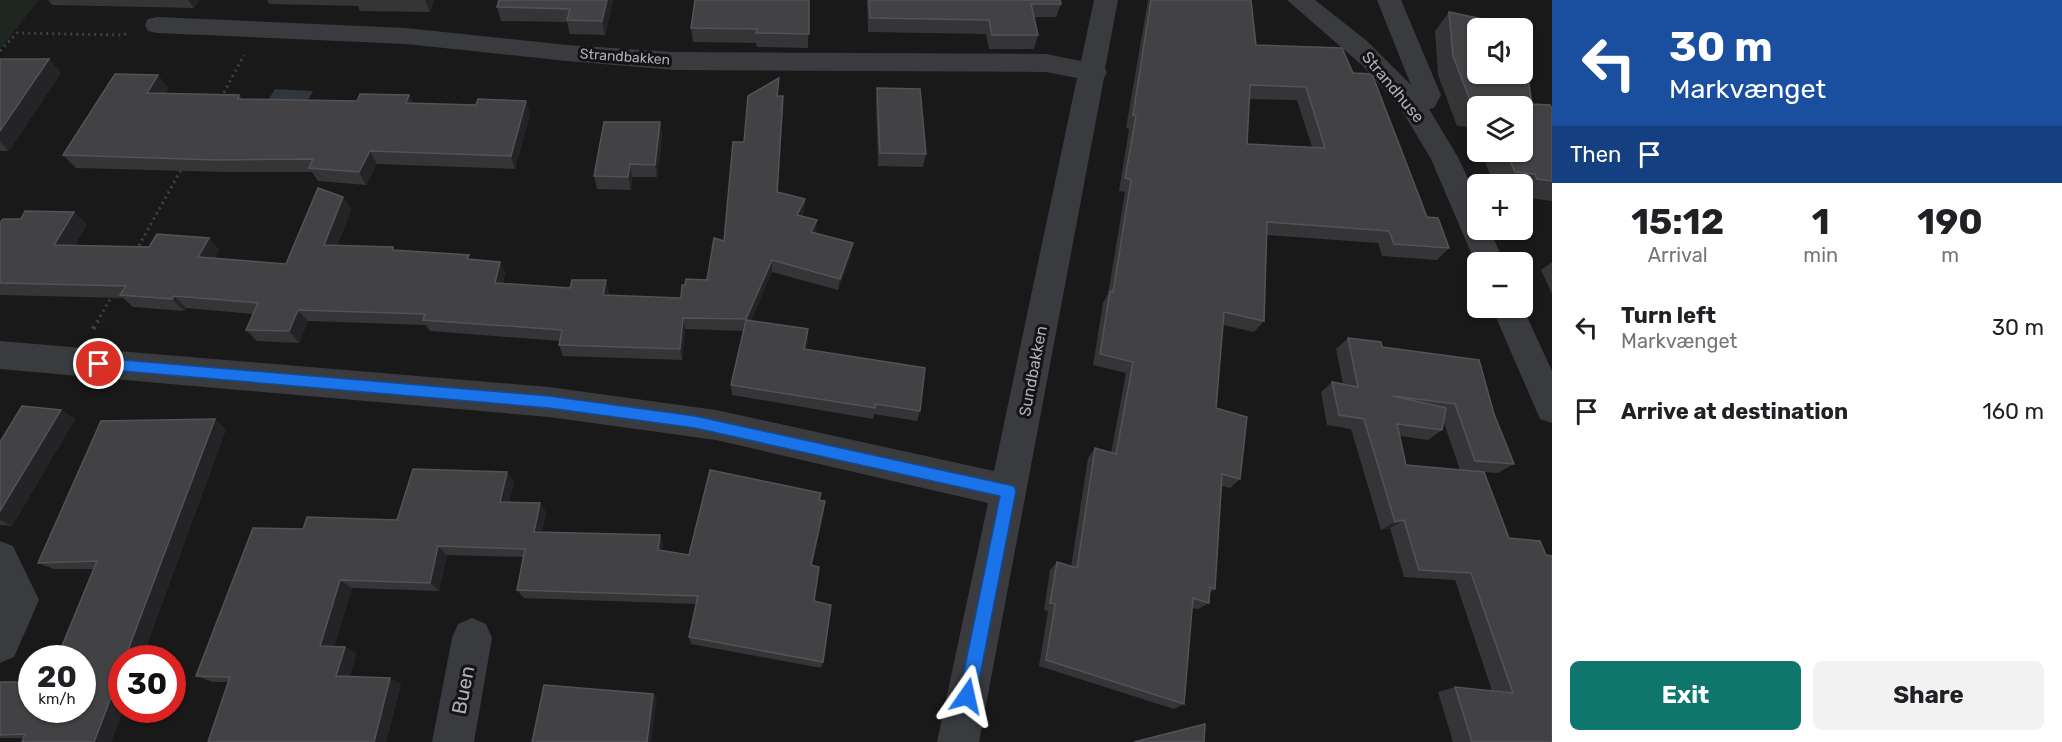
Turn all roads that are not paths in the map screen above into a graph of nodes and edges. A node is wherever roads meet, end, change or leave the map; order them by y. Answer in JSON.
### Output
{"nodes":[{"id":1,"x":1106,"y":0,"type":"edge"},
{"id":2,"x":1299,"y":0,"type":"edge"},
{"id":3,"x":1389,"y":0,"type":"edge"},
{"id":4,"x":158,"y":25,"type":"road end"},
{"id":5,"x":1094,"y":72,"type":"junction"},
{"id":6,"x":1410,"y":102,"type":"junction"},
{"id":7,"x":1485,"y":252,"type":"edge"},
{"id":8,"x":1512,"y":318,"type":"edge"},
{"id":9,"x":0,"y":355,"type":"edge"},
{"id":10,"x":1552,"y":408,"type":"edge"},
{"id":11,"x":1009,"y":491,"type":"junction"},
{"id":12,"x":0,"y":559,"type":"edge"},
{"id":13,"x":472,"y":638,"type":"dead end"},
{"id":14,"x":0,"y":643,"type":"edge"},
{"id":15,"x":453,"y":742,"type":"edge"},
{"id":16,"x":958,"y":742,"type":"edge"}],
"edges":[{"from":1,"to":5,"type":"street","name":"Sundbakken"},
{"from":2,"to":6,"type":"street","name":"Strandhuse"},
{"from":3,"to":6,"type":"street"},
{"from":4,"to":5,"type":"street","name":"Strandbakken"},
{"from":5,"to":11,"type":"street","name":"Sundbakken"},
{"from":6,"to":7,"type":"street","name":"Strandhuse"},
{"from":8,"to":10,"type":"street"},
{"from":9,"to":11,"type":"street"},
{"from":11,"to":16,"type":"street","name":"Sundbakken"},
{"from":12,"to":14,"type":"street"},
{"from":13,"to":15,"type":"street","name":"Buen"}]}
